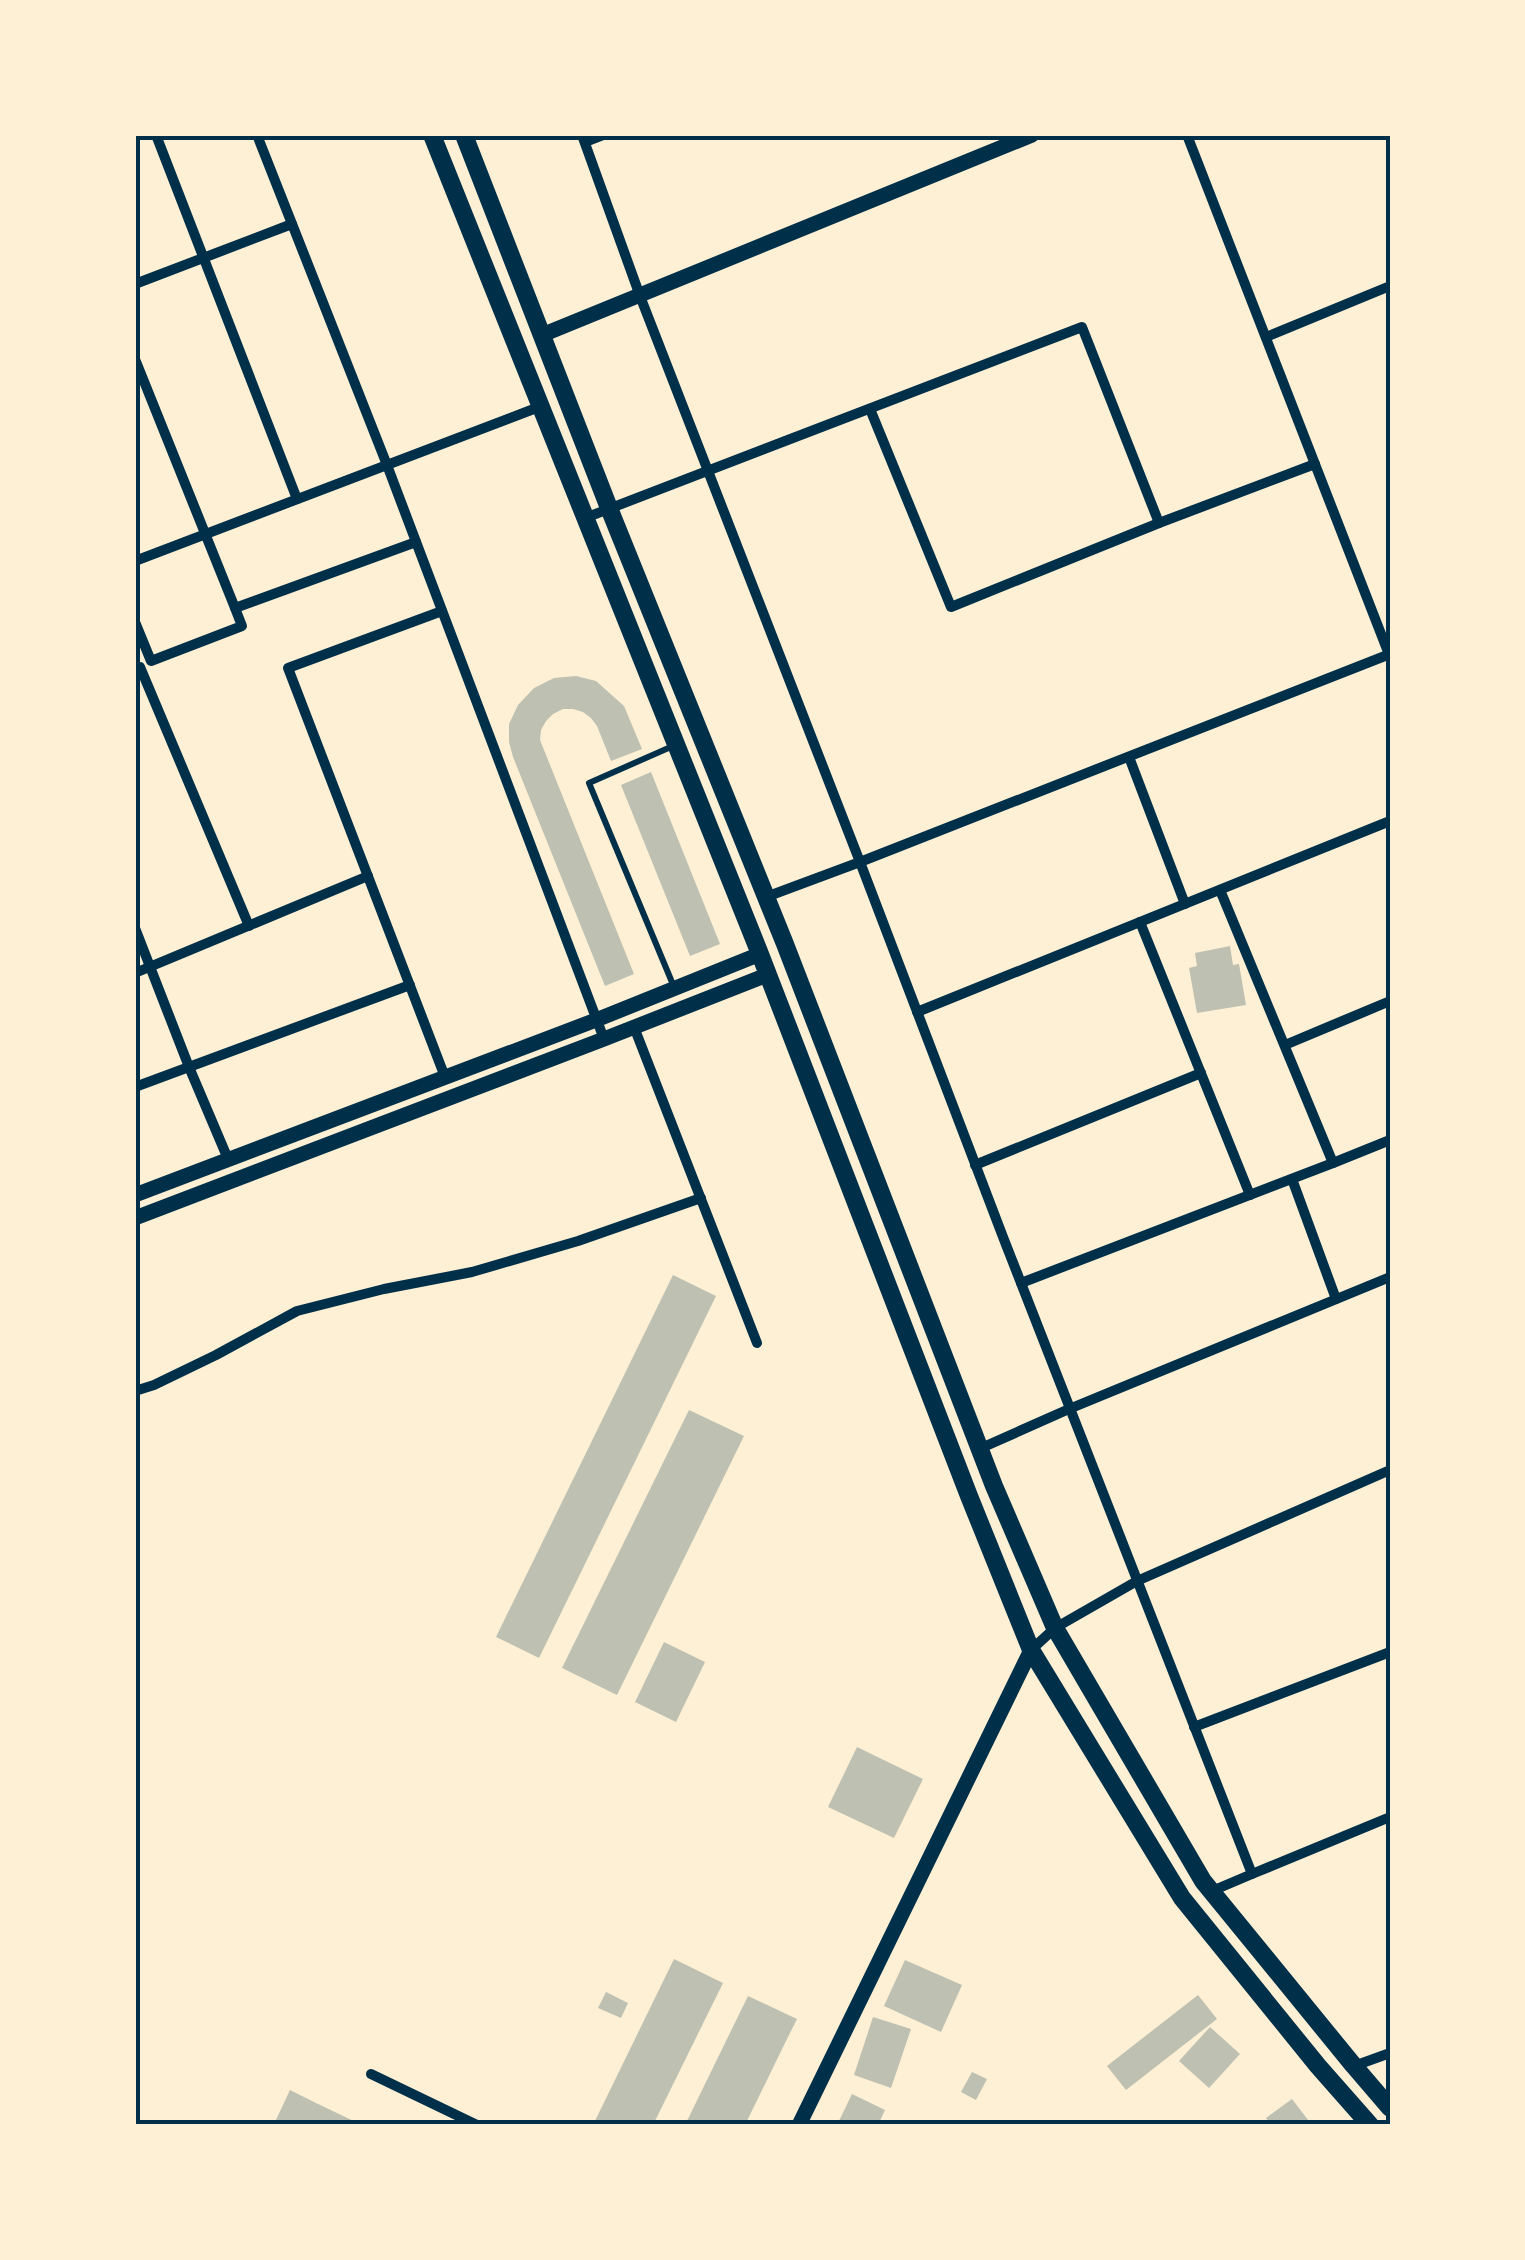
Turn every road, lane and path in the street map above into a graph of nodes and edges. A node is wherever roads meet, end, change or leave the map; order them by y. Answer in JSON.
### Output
{"nodes":[{"id":1,"x":156,"y":135,"type":"edge"},
{"id":2,"x":257,"y":135,"type":"edge"},
{"id":3,"x":432,"y":135,"type":"edge"},
{"id":4,"x":464,"y":135,"type":"edge"},
{"id":5,"x":603,"y":135,"type":"edge"},
{"id":6,"x":1032,"y":135,"type":"edge"},
{"id":7,"x":1187,"y":135,"type":"edge"},
{"id":8,"x":583,"y":139,"type":"edge"},
{"id":9,"x":292,"y":224,"type":"junction"},
{"id":10,"x":204,"y":258,"type":"junction"},
{"id":11,"x":135,"y":284,"type":"edge"},
{"id":12,"x":1390,"y":286,"type":"edge"},
{"id":13,"x":640,"y":296,"type":"junction"},
{"id":14,"x":542,"y":335,"type":"junction"},
{"id":15,"x":1266,"y":338,"type":"junction"},
{"id":16,"x":135,"y":358,"type":"edge"},
{"id":17,"x":539,"y":407,"type":"junction"},
{"id":18,"x":870,"y":409,"type":"junction"},
{"id":19,"x":1315,"y":464,"type":"junction"},
{"id":20,"x":387,"y":465,"type":"junction"},
{"id":21,"x":708,"y":471,"type":"junction"},
{"id":22,"x":298,"y":499,"type":"junction"},
{"id":23,"x":610,"y":508,"type":"junction"},
{"id":24,"x":584,"y":519,"type":"junction"},
{"id":25,"x":1159,"y":523,"type":"junction"},
{"id":26,"x":206,"y":534,"type":"junction"},
{"id":27,"x":416,"y":542,"type":"junction"},
{"id":28,"x":135,"y":561,"type":"edge"},
{"id":29,"x":235,"y":608,"type":"junction"},
{"id":30,"x":442,"y":610,"type":"junction"},
{"id":31,"x":135,"y":622,"type":"edge"},
{"id":32,"x":1390,"y":656,"type":"edge"},
{"id":33,"x":151,"y":661,"type":"junction"},
{"id":34,"x":137,"y":668,"type":"edge"},
{"id":35,"x":675,"y":744,"type":"junction"},
{"id":36,"x":1128,"y":757,"type":"junction"},
{"id":37,"x":1390,"y":821,"type":"edge"},
{"id":38,"x":860,"y":862,"type":"junction"},
{"id":39,"x":368,"y":876,"type":"junction"},
{"id":40,"x":1220,"y":890,"type":"junction"},
{"id":41,"x":766,"y":897,"type":"junction"},
{"id":42,"x":1185,"y":904,"type":"junction"},
{"id":43,"x":1140,"y":922,"type":"junction"},
{"id":44,"x":249,"y":926,"type":"junction"},
{"id":45,"x":135,"y":928,"type":"edge"},
{"id":46,"x":760,"y":954,"type":"junction"},
{"id":47,"x":150,"y":967,"type":"junction"},
{"id":48,"x":135,"y":973,"type":"edge"},
{"id":49,"x":768,"y":974,"type":"junction"},
{"id":50,"x":410,"y":985,"type":"junction"},
{"id":51,"x":675,"y":988,"type":"junction"},
{"id":52,"x":1390,"y":1001,"type":"edge"},
{"id":53,"x":917,"y":1012,"type":"junction"},
{"id":54,"x":596,"y":1020,"type":"junction"},
{"id":55,"x":634,"y":1027,"type":"junction"},
{"id":56,"x":604,"y":1040,"type":"junction"},
{"id":57,"x":1284,"y":1045,"type":"junction"},
{"id":58,"x":189,"y":1067,"type":"junction"},
{"id":59,"x":1201,"y":1073,"type":"junction"},
{"id":60,"x":445,"y":1077,"type":"junction"},
{"id":61,"x":135,"y":1087,"type":"edge"},
{"id":62,"x":1390,"y":1140,"type":"edge"},
{"id":63,"x":228,"y":1160,"type":"junction"},
{"id":64,"x":1334,"y":1163,"type":"junction"},
{"id":65,"x":975,"y":1164,"type":"junction"},
{"id":66,"x":1292,"y":1179,"type":"junction"},
{"id":67,"x":135,"y":1195,"type":"edge"},
{"id":68,"x":1250,"y":1195,"type":"junction"},
{"id":69,"x":701,"y":1198,"type":"junction"},
{"id":70,"x":135,"y":1218,"type":"edge"},
{"id":71,"x":1390,"y":1277,"type":"edge"},
{"id":72,"x":1021,"y":1283,"type":"junction"},
{"id":73,"x":1336,"y":1299,"type":"junction"},
{"id":74,"x":758,"y":1343,"type":"dead end"},
{"id":75,"x":135,"y":1391,"type":"edge"},
{"id":76,"x":1070,"y":1409,"type":"junction"},
{"id":77,"x":979,"y":1448,"type":"junction"},
{"id":78,"x":1390,"y":1470,"type":"edge"},
{"id":79,"x":1136,"y":1581,"type":"junction"},
{"id":80,"x":1055,"y":1628,"type":"junction"},
{"id":81,"x":1031,"y":1650,"type":"junction"},
{"id":82,"x":1390,"y":1652,"type":"edge"},
{"id":83,"x":1194,"y":1727,"type":"junction"},
{"id":84,"x":1390,"y":1817,"type":"edge"},
{"id":85,"x":1252,"y":1874,"type":"junction"},
{"id":86,"x":1212,"y":1891,"type":"junction"},
{"id":87,"x":1390,"y":2053,"type":"edge"},
{"id":88,"x":1354,"y":2066,"type":"junction"},
{"id":89,"x":371,"y":2074,"type":"dead end"},
{"id":90,"x":1390,"y":2108,"type":"edge"},
{"id":91,"x":477,"y":2125,"type":"edge"},
{"id":92,"x":799,"y":2125,"type":"edge"},
{"id":93,"x":1370,"y":2125,"type":"edge"}],
"edges":[{"from":1,"to":10,"type":"street"},
{"from":2,"to":9,"type":"street"},
{"from":3,"to":17,"type":"main road"},
{"from":4,"to":14,"type":"main road"},
{"from":5,"to":8,"type":"street"},
{"from":6,"to":13,"type":"street"},
{"from":7,"to":15,"type":"street"},
{"from":8,"to":13,"type":"street"},
{"from":9,"to":10,"type":"street"},
{"from":9,"to":20,"type":"street"},
{"from":10,"to":11,"type":"street"},
{"from":10,"to":22,"type":"street"},
{"from":12,"to":15,"type":"street"},
{"from":13,"to":14,"type":"street"},
{"from":13,"to":21,"type":"street"},
{"from":14,"to":23,"type":"main road"},
{"from":15,"to":19,"type":"street"},
{"from":16,"to":26,"type":"street"},
{"from":17,"to":20,"type":"street"},
{"from":17,"to":24,"type":"main road"},
{"from":18,"to":21,"type":"street"},
{"from":18,"to":25,"type":"street"},
{"from":18,"to":25,"type":"street"},
{"from":19,"to":25,"type":"street"},
{"from":19,"to":32,"type":"street"},
{"from":20,"to":22,"type":"street"},
{"from":20,"to":27,"type":"street"},
{"from":21,"to":23,"type":"street"},
{"from":21,"to":38,"type":"street"},
{"from":22,"to":26,"type":"street"},
{"from":23,"to":24,"type":"street"},
{"from":23,"to":41,"type":"main road"},
{"from":24,"to":35,"type":"main road"},
{"from":26,"to":28,"type":"street"},
{"from":26,"to":29,"type":"street"},
{"from":27,"to":29,"type":"street"},
{"from":27,"to":30,"type":"street"},
{"from":29,"to":33,"type":"street"},
{"from":30,"to":39,"type":"street"},
{"from":30,"to":54,"type":"street"},
{"from":31,"to":33,"type":"street"},
{"from":32,"to":36,"type":"street"},
{"from":33,"to":34,"type":"street"},
{"from":34,"to":44,"type":"street"},
{"from":35,"to":46,"type":"main road"},
{"from":35,"to":51,"type":"lane"},
{"from":36,"to":38,"type":"street"},
{"from":36,"to":42,"type":"street"},
{"from":37,"to":40,"type":"street"},
{"from":38,"to":41,"type":"street"},
{"from":38,"to":53,"type":"street"},
{"from":39,"to":44,"type":"street"},
{"from":39,"to":50,"type":"street"},
{"from":40,"to":42,"type":"street"},
{"from":40,"to":57,"type":"street"},
{"from":41,"to":77,"type":"main road"},
{"from":42,"to":43,"type":"street"},
{"from":43,"to":53,"type":"street"},
{"from":43,"to":59,"type":"street"},
{"from":44,"to":47,"type":"street"},
{"from":45,"to":47,"type":"street"},
{"from":46,"to":49,"type":"main road"},
{"from":46,"to":51,"type":"street"},
{"from":47,"to":48,"type":"street"},
{"from":47,"to":58,"type":"street"},
{"from":49,"to":55,"type":"street"},
{"from":49,"to":81,"type":"main road"},
{"from":50,"to":58,"type":"street"},
{"from":50,"to":60,"type":"street"},
{"from":51,"to":54,"type":"street"},
{"from":52,"to":57,"type":"street"},
{"from":53,"to":65,"type":"street"},
{"from":54,"to":56,"type":"street"},
{"from":54,"to":60,"type":"street"},
{"from":55,"to":56,"type":"street"},
{"from":55,"to":69,"type":"street"},
{"from":56,"to":70,"type":"street"},
{"from":57,"to":64,"type":"street"},
{"from":58,"to":61,"type":"street"},
{"from":58,"to":63,"type":"street"},
{"from":59,"to":65,"type":"street"},
{"from":59,"to":68,"type":"street"},
{"from":60,"to":63,"type":"street"},
{"from":62,"to":64,"type":"street"},
{"from":63,"to":67,"type":"street"},
{"from":64,"to":66,"type":"street"},
{"from":65,"to":72,"type":"street"},
{"from":66,"to":68,"type":"street"},
{"from":66,"to":73,"type":"street"},
{"from":68,"to":72,"type":"street"},
{"from":69,"to":74,"type":"street"},
{"from":69,"to":75,"type":"street"},
{"from":71,"to":73,"type":"street"},
{"from":72,"to":76,"type":"street"},
{"from":73,"to":76,"type":"street"},
{"from":76,"to":77,"type":"street"},
{"from":76,"to":79,"type":"street"},
{"from":77,"to":80,"type":"main road"},
{"from":78,"to":79,"type":"street"},
{"from":79,"to":80,"type":"street"},
{"from":79,"to":83,"type":"street"},
{"from":80,"to":81,"type":"street"},
{"from":80,"to":86,"type":"main road"},
{"from":81,"to":92,"type":"street"},
{"from":81,"to":93,"type":"main road"},
{"from":82,"to":83,"type":"street"},
{"from":83,"to":85,"type":"street"},
{"from":84,"to":85,"type":"street"},
{"from":85,"to":86,"type":"street"},
{"from":86,"to":88,"type":"main road"},
{"from":87,"to":88,"type":"street"},
{"from":88,"to":90,"type":"main road"},
{"from":89,"to":91,"type":"street"}]}
